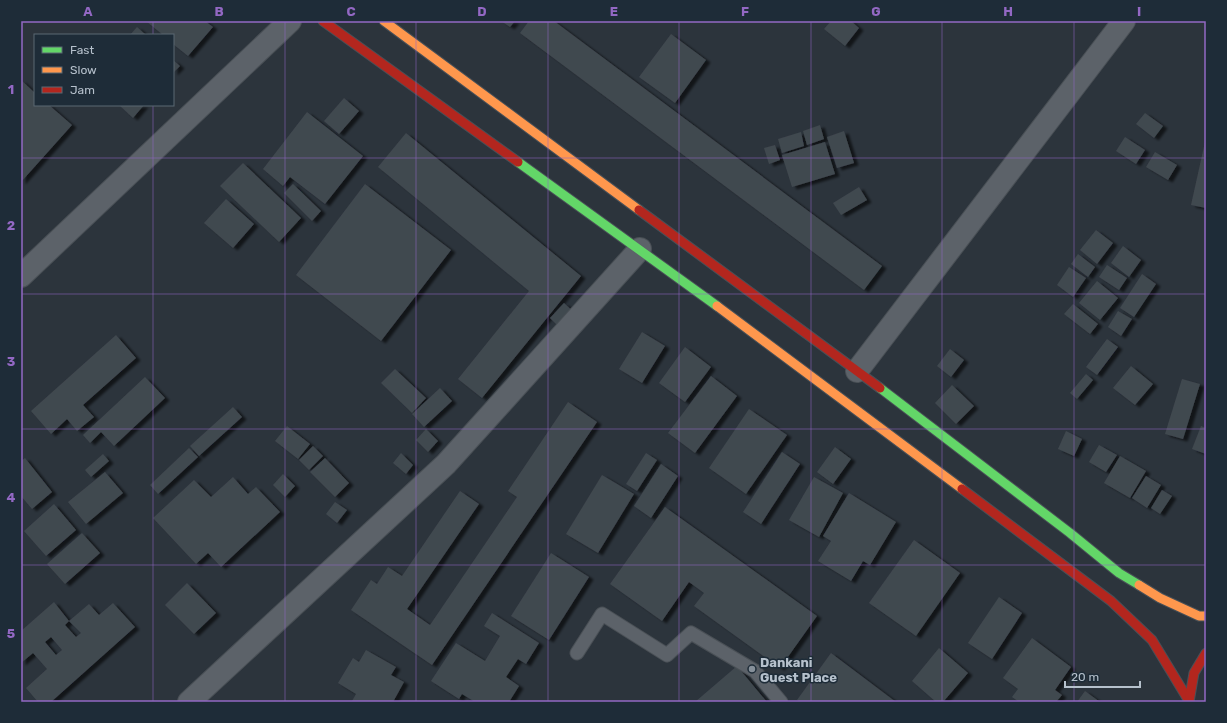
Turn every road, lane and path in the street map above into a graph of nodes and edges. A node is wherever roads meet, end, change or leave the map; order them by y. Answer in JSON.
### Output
{"nodes":[{"id":1,"x":290,"y":21,"type":"edge"},
{"id":2,"x":322,"y":21,"type":"edge"},
{"id":3,"x":384,"y":21,"type":"edge"},
{"id":4,"x":1124,"y":21,"type":"edge"},
{"id":5,"x":640,"y":250,"type":"junction"},
{"id":6,"x":21,"y":276,"type":"edge"},
{"id":7,"x":857,"y":371,"type":"junction"},
{"id":8,"x":1206,"y":616,"type":"edge"},
{"id":9,"x":577,"y":653,"type":"dead end"},
{"id":10,"x":1206,"y":653,"type":"edge"},
{"id":11,"x":189,"y":702,"type":"edge"},
{"id":12,"x":781,"y":702,"type":"edge"},
{"id":13,"x":1189,"y":702,"type":"edge"}],
"edges":[{"from":1,"to":6,"type":"street"},
{"from":2,"to":5,"type":"highway"},
{"from":3,"to":7,"type":"highway"},
{"from":4,"to":7,"type":"street"},
{"from":5,"to":11,"type":"street"},
{"from":5,"to":13,"type":"highway"},
{"from":7,"to":8,"type":"highway"},
{"from":9,"to":12,"type":"lane"},
{"from":10,"to":13,"type":"highway"}]}
